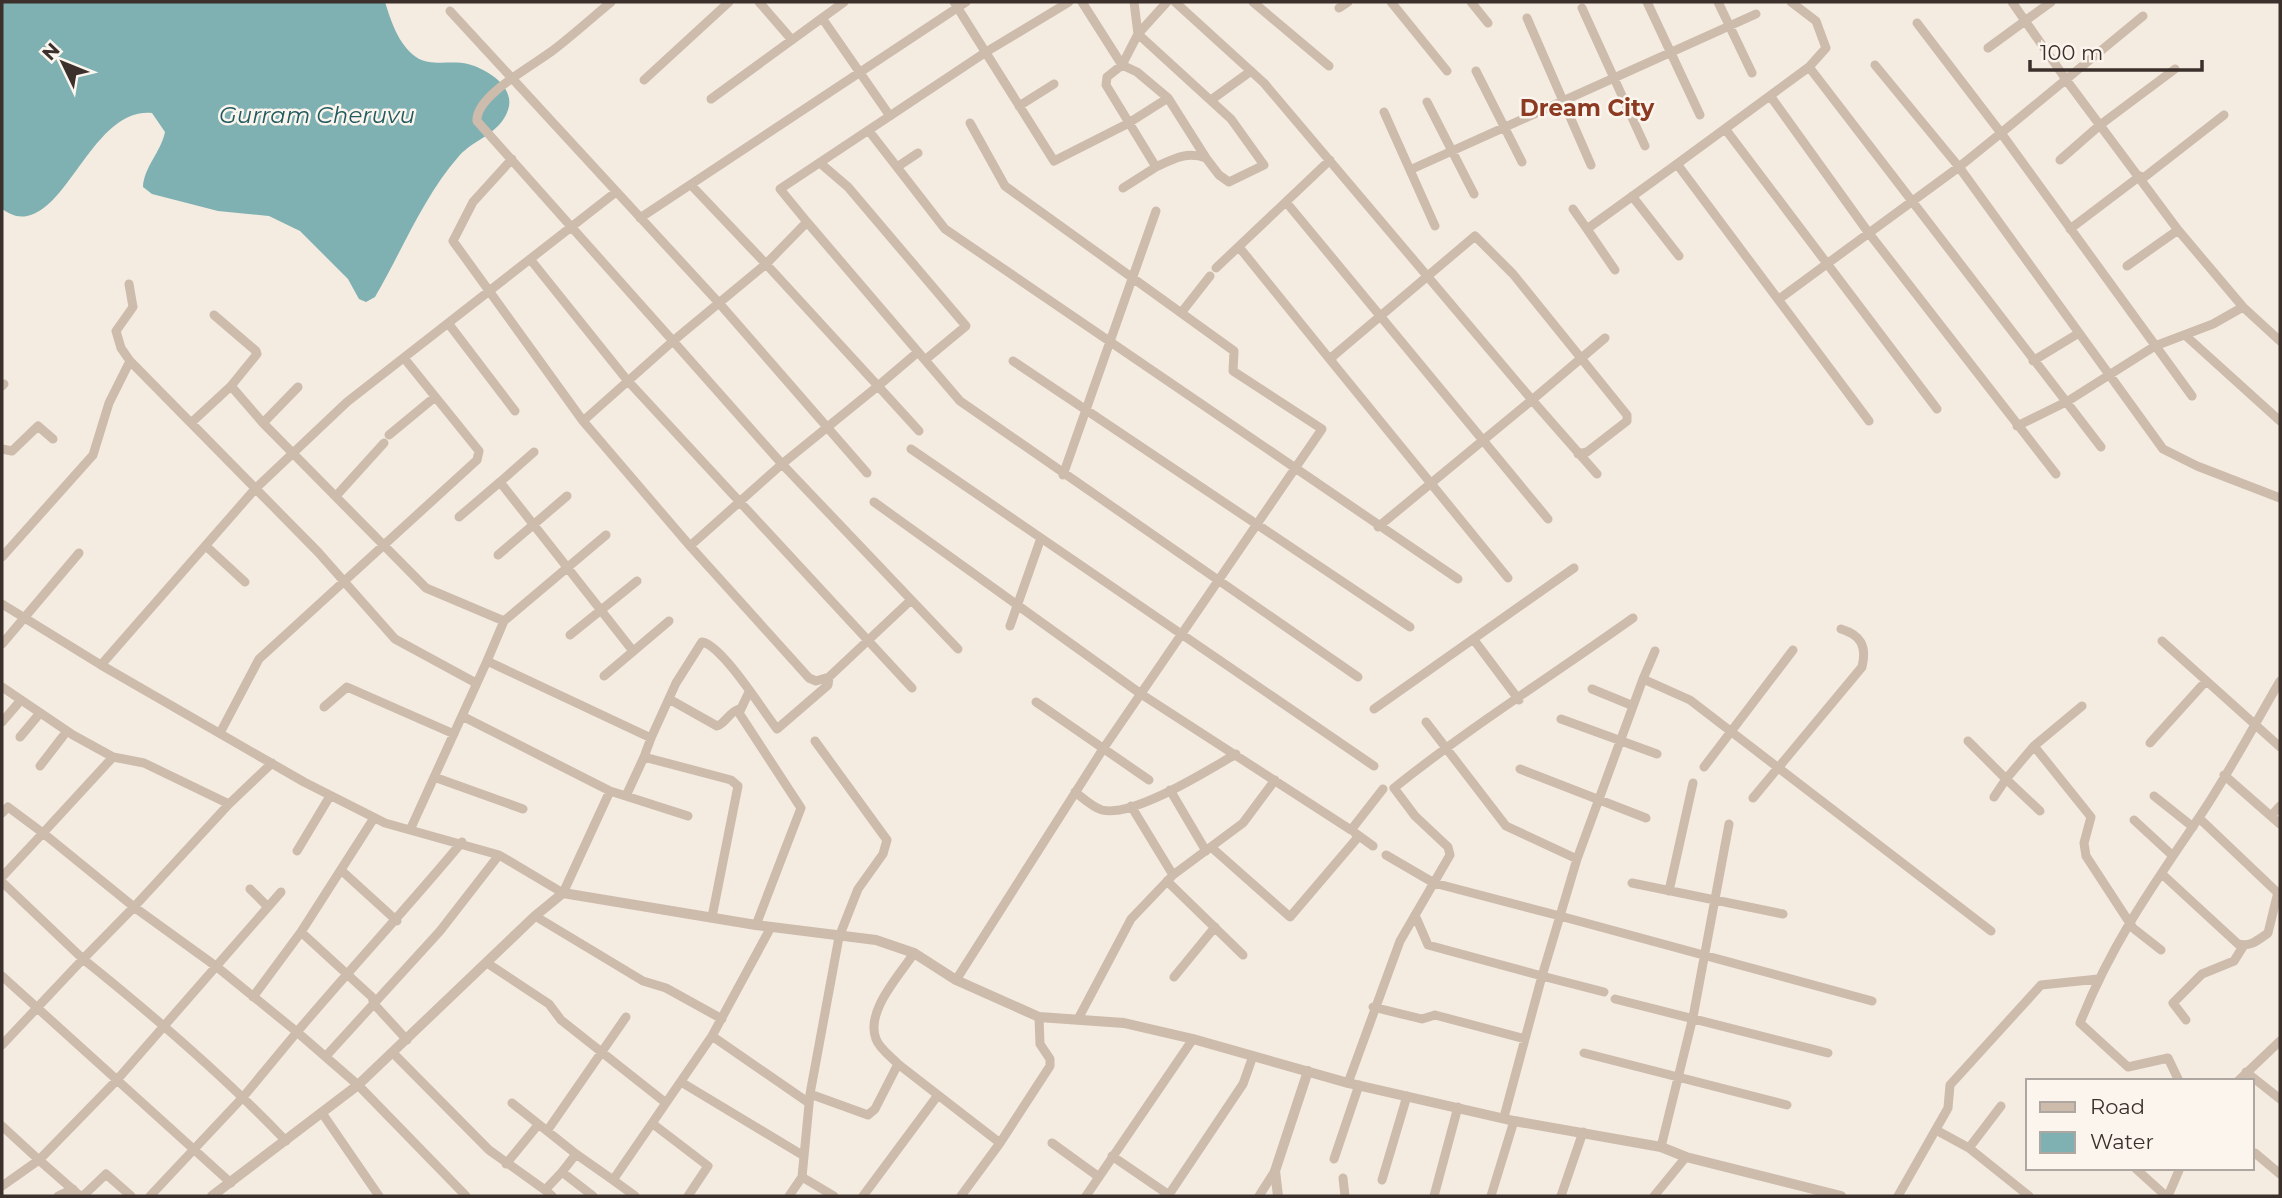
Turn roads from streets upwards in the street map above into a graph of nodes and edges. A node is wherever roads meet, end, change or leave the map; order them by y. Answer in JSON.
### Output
{"nodes":[{"id":1,"x":611,"y":2,"type":"edge"},
{"id":2,"x":729,"y":2,"type":"edge"},
{"id":3,"x":759,"y":2,"type":"edge"},
{"id":4,"x":844,"y":2,"type":"edge"},
{"id":5,"x":1069,"y":2,"type":"edge"},
{"id":6,"x":1082,"y":2,"type":"edge"},
{"id":7,"x":1134,"y":2,"type":"edge"},
{"id":8,"x":1167,"y":2,"type":"edge"},
{"id":9,"x":1175,"y":2,"type":"edge"},
{"id":10,"x":1253,"y":2,"type":"edge"},
{"id":11,"x":1391,"y":2,"type":"edge"},
{"id":12,"x":1471,"y":2,"type":"edge"},
{"id":13,"x":1647,"y":2,"type":"edge"},
{"id":14,"x":1718,"y":2,"type":"edge"},
{"id":15,"x":1791,"y":2,"type":"edge"},
{"id":16,"x":2012,"y":2,"type":"edge"},
{"id":17,"x":2051,"y":2,"type":"edge"},
{"id":18,"x":960,"y":4,"type":"edge"},
{"id":19,"x":1582,"y":8,"type":"dead end"},
{"id":20,"x":450,"y":11,"type":"dead end"},
{"id":21,"x":1756,"y":14,"type":"dead end"},
{"id":22,"x":2143,"y":16,"type":"dead end"},
{"id":23,"x":822,"y":18,"type":"junction"},
{"id":24,"x":1527,"y":18,"type":"dead end"},
{"id":25,"x":2026,"y":21,"type":"junction"},
{"id":26,"x":1488,"y":23,"type":"dead end"},
{"id":27,"x":1917,"y":23,"type":"dead end"},
{"id":28,"x":1730,"y":25,"type":"junction"},
{"id":29,"x":1138,"y":34,"type":"junction"},
{"id":30,"x":792,"y":40,"type":"junction"},
{"id":31,"x":1988,"y":48,"type":"dead end"},
{"id":32,"x":986,"y":52,"type":"junction"},
{"id":33,"x":1670,"y":52,"type":"junction"},
{"id":34,"x":1122,"y":65,"type":"junction"},
{"id":35,"x":1875,"y":65,"type":"dead end"},
{"id":36,"x":1329,"y":66,"type":"dead end"},
{"id":37,"x":1809,"y":67,"type":"junction"},
{"id":38,"x":2175,"y":69,"type":"dead end"},
{"id":39,"x":1251,"y":71,"type":"junction"},
{"id":40,"x":1447,"y":71,"type":"dead end"},
{"id":41,"x":1476,"y":71,"type":"dead end"},
{"id":42,"x":860,"y":73,"type":"junction"},
{"id":43,"x":1752,"y":73,"type":"dead end"},
{"id":44,"x":511,"y":76,"type":"junction"},
{"id":45,"x":1614,"y":77,"type":"junction"},
{"id":46,"x":644,"y":80,"type":"dead end"},
{"id":47,"x":2067,"y":82,"type":"junction"},
{"id":48,"x":1054,"y":84,"type":"dead end"},
{"id":49,"x":1771,"y":97,"type":"junction"},
{"id":50,"x":1168,"y":98,"type":"junction"},
{"id":51,"x":711,"y":99,"type":"dead end"},
{"id":52,"x":1211,"y":100,"type":"junction"},
{"id":53,"x":1563,"y":100,"type":"junction"},
{"id":54,"x":1427,"y":102,"type":"dead end"},
{"id":55,"x":1020,"y":106,"type":"junction"},
{"id":56,"x":1384,"y":112,"type":"dead end"},
{"id":57,"x":1700,"y":115,"type":"dead end"},
{"id":58,"x":890,"y":116,"type":"junction"},
{"id":59,"x":2224,"y":116,"type":"dead end"},
{"id":60,"x":970,"y":122,"type":"dead end"},
{"id":61,"x":1128,"y":124,"type":"junction"},
{"id":62,"x":2100,"y":125,"type":"junction"},
{"id":63,"x":1506,"y":126,"type":"junction"},
{"id":64,"x":1726,"y":130,"type":"junction"},
{"id":65,"x":869,"y":131,"type":"junction"},
{"id":66,"x":2001,"y":133,"type":"junction"},
{"id":67,"x":1645,"y":146,"type":"dead end"},
{"id":68,"x":1451,"y":151,"type":"junction"},
{"id":69,"x":918,"y":153,"type":"dead end"},
{"id":70,"x":1206,"y":158,"type":"junction"},
{"id":71,"x":512,"y":159,"type":"junction"},
{"id":72,"x":1330,"y":160,"type":"junction"},
{"id":73,"x":2060,"y":160,"type":"dead end"},
{"id":74,"x":1522,"y":162,"type":"dead end"},
{"id":75,"x":820,"y":163,"type":"junction"},
{"id":76,"x":1591,"y":164,"type":"dead end"},
{"id":77,"x":1677,"y":164,"type":"junction"},
{"id":78,"x":897,"y":167,"type":"junction"},
{"id":79,"x":1156,"y":167,"type":"junction"},
{"id":80,"x":1959,"y":167,"type":"junction"},
{"id":81,"x":1412,"y":169,"type":"junction"},
{"id":82,"x":2141,"y":177,"type":"junction"},
{"id":83,"x":691,"y":185,"type":"junction"},
{"id":84,"x":1124,"y":188,"type":"dead end"},
{"id":85,"x":616,"y":192,"type":"junction"},
{"id":86,"x":1474,"y":194,"type":"dead end"},
{"id":87,"x":1632,"y":196,"type":"junction"},
{"id":88,"x":1911,"y":200,"type":"junction"},
{"id":89,"x":1286,"y":202,"type":"junction"},
{"id":90,"x":1573,"y":209,"type":"dead end"},
{"id":91,"x":1156,"y":211,"type":"dead end"},
{"id":92,"x":640,"y":218,"type":"junction"},
{"id":93,"x":807,"y":222,"type":"junction"},
{"id":94,"x":573,"y":226,"type":"junction"},
{"id":95,"x":1436,"y":226,"type":"dead end"},
{"id":96,"x":1587,"y":229,"type":"junction"},
{"id":97,"x":2070,"y":229,"type":"junction"},
{"id":98,"x":2178,"y":230,"type":"junction"},
{"id":99,"x":1868,"y":232,"type":"junction"},
{"id":100,"x":1239,"y":247,"type":"junction"},
{"id":101,"x":1679,"y":256,"type":"dead end"},
{"id":102,"x":530,"y":259,"type":"junction"},
{"id":103,"x":1826,"y":263,"type":"junction"},
{"id":104,"x":766,"y":264,"type":"junction"},
{"id":105,"x":2127,"y":266,"type":"dead end"},
{"id":106,"x":1615,"y":270,"type":"dead end"},
{"id":107,"x":1427,"y":274,"type":"junction"},
{"id":108,"x":1133,"y":278,"type":"junction"},
{"id":109,"x":129,"y":284,"type":"dead end"},
{"id":110,"x":489,"y":292,"type":"junction"},
{"id":111,"x":1779,"y":299,"type":"junction"},
{"id":112,"x":719,"y":303,"type":"junction"},
{"id":113,"x":2243,"y":307,"type":"junction"},
{"id":114,"x":1181,"y":313,"type":"junction"},
{"id":115,"x":214,"y":315,"type":"dead end"},
{"id":116,"x":1378,"y":316,"type":"junction"},
{"id":117,"x":449,"y":323,"type":"junction"},
{"id":118,"x":2079,"y":333,"type":"junction"},
{"id":119,"x":2186,"y":336,"type":"junction"},
{"id":120,"x":1605,"y":338,"type":"dead end"},
{"id":121,"x":673,"y":341,"type":"junction"},
{"id":122,"x":2280,"y":341,"type":"edge"},
{"id":123,"x":1110,"y":342,"type":"junction"},
{"id":124,"x":2155,"y":346,"type":"junction"},
{"id":125,"x":922,"y":356,"type":"junction"},
{"id":126,"x":404,"y":358,"type":"junction"},
{"id":127,"x":1580,"y":359,"type":"junction"},
{"id":128,"x":130,"y":361,"type":"junction"},
{"id":129,"x":1013,"y":361,"type":"dead end"},
{"id":130,"x":2033,"y":361,"type":"junction"},
{"id":131,"x":1332,"y":362,"type":"junction"},
{"id":132,"x":2110,"y":376,"type":"junction"},
{"id":133,"x":627,"y":380,"type":"junction"},
{"id":134,"x":231,"y":386,"type":"junction"},
{"id":135,"x":878,"y":386,"type":"junction"},
{"id":136,"x":298,"y":387,"type":"dead end"},
{"id":137,"x":2192,"y":396,"type":"dead end"},
{"id":138,"x":435,"y":397,"type":"junction"},
{"id":139,"x":1532,"y":400,"type":"junction"},
{"id":140,"x":2068,"y":401,"type":"junction"},
{"id":141,"x":1937,"y":409,"type":"dead end"},
{"id":142,"x":1086,"y":410,"type":"junction"},
{"id":143,"x":515,"y":411,"type":"dead end"},
{"id":144,"x":583,"y":421,"type":"junction"},
{"id":145,"x":1869,"y":421,"type":"dead end"},
{"id":146,"x":2280,"y":421,"type":"edge"},
{"id":147,"x":191,"y":422,"type":"junction"},
{"id":148,"x":263,"y":423,"type":"junction"},
{"id":149,"x":2017,"y":426,"type":"junction"},
{"id":150,"x":828,"y":428,"type":"junction"},
{"id":151,"x":919,"y":431,"type":"dead end"},
{"id":152,"x":53,"y":439,"type":"dead end"},
{"id":153,"x":1484,"y":439,"type":"junction"},
{"id":154,"x":2101,"y":447,"type":"dead end"},
{"id":155,"x":2,"y":449,"type":"edge"},
{"id":156,"x":911,"y":450,"type":"dead end"},
{"id":157,"x":534,"y":452,"type":"dead end"},
{"id":158,"x":292,"y":453,"type":"junction"},
{"id":159,"x":1578,"y":454,"type":"junction"},
{"id":160,"x":782,"y":464,"type":"junction"},
{"id":161,"x":1295,"y":469,"type":"junction"},
{"id":162,"x":867,"y":473,"type":"dead end"},
{"id":163,"x":1597,"y":474,"type":"dead end"},
{"id":164,"x":2056,"y":474,"type":"dead end"},
{"id":165,"x":1063,"y":475,"type":"junction"},
{"id":166,"x":500,"y":482,"type":"junction"},
{"id":167,"x":1431,"y":483,"type":"junction"},
{"id":168,"x":255,"y":489,"type":"junction"},
{"id":169,"x":336,"y":496,"type":"junction"},
{"id":170,"x":567,"y":496,"type":"dead end"},
{"id":171,"x":2280,"y":498,"type":"edge"},
{"id":172,"x":874,"y":502,"type":"dead end"},
{"id":173,"x":738,"y":503,"type":"junction"},
{"id":174,"x":459,"y":517,"type":"dead end"},
{"id":175,"x":1548,"y":519,"type":"dead end"},
{"id":176,"x":1257,"y":524,"type":"junction"},
{"id":177,"x":534,"y":525,"type":"junction"},
{"id":178,"x":1378,"y":527,"type":"junction"},
{"id":179,"x":606,"y":535,"type":"dead end"},
{"id":180,"x":1041,"y":538,"type":"junction"},
{"id":181,"x":384,"y":546,"type":"junction"},
{"id":182,"x":690,"y":546,"type":"junction"},
{"id":183,"x":206,"y":547,"type":"junction"},
{"id":184,"x":79,"y":553,"type":"dead end"},
{"id":185,"x":498,"y":555,"type":"dead end"},
{"id":186,"x":2,"y":557,"type":"edge"},
{"id":187,"x":566,"y":566,"type":"junction"},
{"id":188,"x":1574,"y":568,"type":"dead end"},
{"id":189,"x":1508,"y":578,"type":"dead end"},
{"id":190,"x":1458,"y":579,"type":"dead end"},
{"id":191,"x":345,"y":580,"type":"junction"},
{"id":192,"x":637,"y":581,"type":"dead end"},
{"id":193,"x":1218,"y":581,"type":"junction"},
{"id":194,"x":246,"y":582,"type":"dead end"},
{"id":195,"x":911,"y":600,"type":"junction"},
{"id":196,"x":2,"y":604,"type":"edge"},
{"id":197,"x":1017,"y":605,"type":"junction"},
{"id":198,"x":601,"y":610,"type":"junction"},
{"id":199,"x":1633,"y":618,"type":"dead end"},
{"id":200,"x":24,"y":619,"type":"junction"},
{"id":201,"x":504,"y":621,"type":"junction"},
{"id":202,"x":669,"y":621,"type":"dead end"},
{"id":203,"x":1010,"y":626,"type":"dead end"},
{"id":204,"x":1410,"y":627,"type":"dead end"},
{"id":205,"x":1841,"y":629,"type":"dead end"},
{"id":206,"x":1182,"y":634,"type":"junction"},
{"id":207,"x":570,"y":635,"type":"dead end"},
{"id":208,"x":866,"y":640,"type":"junction"},
{"id":209,"x":1474,"y":640,"type":"junction"},
{"id":210,"x":2162,"y":641,"type":"dead end"},
{"id":211,"x":2,"y":643,"type":"edge"},
{"id":212,"x":958,"y":649,"type":"dead end"},
{"id":213,"x":1793,"y":650,"type":"dead end"},
{"id":214,"x":633,"y":651,"type":"junction"},
{"id":215,"x":1655,"y":651,"type":"dead end"},
{"id":216,"x":487,"y":661,"type":"junction"},
{"id":217,"x":101,"y":665,"type":"junction"},
{"id":218,"x":604,"y":676,"type":"dead end"},
{"id":219,"x":829,"y":677,"type":"junction"},
{"id":220,"x":1357,"y":677,"type":"dead end"},
{"id":221,"x":1643,"y":679,"type":"junction"},
{"id":222,"x":2206,"y":681,"type":"junction"},
{"id":223,"x":2280,"y":681,"type":"edge"},
{"id":224,"x":476,"y":683,"type":"junction"},
{"id":225,"x":2,"y":687,"type":"edge"},
{"id":226,"x":912,"y":688,"type":"dead end"},
{"id":227,"x":1592,"y":689,"type":"dead end"},
{"id":228,"x":749,"y":692,"type":"junction"},
{"id":229,"x":1141,"y":694,"type":"junction"},
{"id":230,"x":669,"y":699,"type":"junction"},
{"id":231,"x":21,"y":700,"type":"junction"},
{"id":232,"x":1519,"y":700,"type":"junction"},
{"id":233,"x":1036,"y":702,"type":"dead end"},
{"id":234,"x":1631,"y":705,"type":"junction"},
{"id":235,"x":2082,"y":706,"type":"dead end"},
{"id":236,"x":324,"y":707,"type":"dead end"},
{"id":237,"x":739,"y":709,"type":"junction"},
{"id":238,"x":1374,"y":709,"type":"dead end"},
{"id":239,"x":40,"y":713,"type":"junction"},
{"id":240,"x":462,"y":716,"type":"junction"},
{"id":241,"x":1561,"y":719,"type":"dead end"},
{"id":242,"x":2,"y":722,"type":"edge"},
{"id":243,"x":1426,"y":722,"type":"dead end"},
{"id":244,"x":2254,"y":725,"type":"junction"},
{"id":245,"x":67,"y":732,"type":"junction"},
{"id":246,"x":1732,"y":732,"type":"junction"},
{"id":247,"x":220,"y":733,"type":"junction"},
{"id":248,"x":454,"y":734,"type":"junction"},
{"id":249,"x":20,"y":737,"type":"dead end"},
{"id":250,"x":651,"y":738,"type":"junction"},
{"id":251,"x":1620,"y":740,"type":"junction"},
{"id":252,"x":815,"y":741,"type":"dead end"},
{"id":253,"x":1968,"y":741,"type":"dead end"},
{"id":254,"x":2150,"y":743,"type":"dead end"},
{"id":255,"x":2034,"y":746,"type":"junction"},
{"id":256,"x":2280,"y":747,"type":"edge"},
{"id":257,"x":1444,"y":748,"type":"junction"},
{"id":258,"x":1103,"y":749,"type":"junction"},
{"id":259,"x":1236,"y":754,"type":"junction"},
{"id":260,"x":1657,"y":754,"type":"dead end"},
{"id":261,"x":113,"y":757,"type":"junction"},
{"id":262,"x":644,"y":757,"type":"junction"},
{"id":263,"x":272,"y":763,"type":"junction"},
{"id":264,"x":40,"y":766,"type":"dead end"},
{"id":265,"x":1374,"y":766,"type":"dead end"},
{"id":266,"x":1704,"y":767,"type":"dead end"},
{"id":267,"x":1520,"y":768,"type":"dead end"},
{"id":268,"x":1778,"y":769,"type":"junction"},
{"id":269,"x":2224,"y":775,"type":"junction"},
{"id":270,"x":434,"y":777,"type":"junction"},
{"id":271,"x":2006,"y":779,"type":"junction"},
{"id":272,"x":1149,"y":780,"type":"dead end"},
{"id":273,"x":1275,"y":780,"type":"junction"},
{"id":274,"x":1692,"y":783,"type":"dead end"},
{"id":275,"x":1383,"y":789,"type":"dead end"},
{"id":276,"x":610,"y":790,"type":"junction"},
{"id":277,"x":1170,"y":790,"type":"junction"},
{"id":278,"x":1075,"y":792,"type":"junction"},
{"id":279,"x":330,"y":796,"type":"junction"},
{"id":280,"x":626,"y":796,"type":"junction"},
{"id":281,"x":1994,"y":796,"type":"dead end"},
{"id":282,"x":2154,"y":796,"type":"dead end"},
{"id":283,"x":1753,"y":798,"type":"dead end"},
{"id":284,"x":1600,"y":800,"type":"junction"},
{"id":285,"x":229,"y":804,"type":"junction"},
{"id":286,"x":1131,"y":806,"type":"junction"},
{"id":287,"x":2280,"y":806,"type":"edge"},
{"id":288,"x":4,"y":807,"type":"edge"},
{"id":289,"x":523,"y":809,"type":"dead end"},
{"id":290,"x":2040,"y":811,"type":"dead end"},
{"id":291,"x":688,"y":816,"type":"dead end"},
{"id":292,"x":2271,"y":816,"type":"junction"},
{"id":293,"x":374,"y":818,"type":"junction"},
{"id":294,"x":1646,"y":818,"type":"dead end"},
{"id":295,"x":2199,"y":818,"type":"junction"},
{"id":296,"x":2134,"y":820,"type":"dead end"},
{"id":297,"x":1729,"y":824,"type":"dead end"},
{"id":298,"x":2280,"y":824,"type":"edge"},
{"id":299,"x":2193,"y":827,"type":"junction"},
{"id":300,"x":410,"y":830,"type":"junction"},
{"id":301,"x":43,"y":833,"type":"junction"},
{"id":302,"x":1355,"y":833,"type":"junction"},
{"id":303,"x":462,"y":842,"type":"junction"},
{"id":304,"x":1373,"y":846,"type":"dead end"},
{"id":305,"x":1209,"y":849,"type":"junction"},
{"id":306,"x":297,"y":851,"type":"dead end"},
{"id":307,"x":499,"y":855,"type":"junction"},
{"id":308,"x":1386,"y":855,"type":"dead end"},
{"id":309,"x":2173,"y":856,"type":"junction"},
{"id":310,"x":1577,"y":859,"type":"junction"},
{"id":311,"x":342,"y":871,"type":"junction"},
{"id":312,"x":2162,"y":874,"type":"junction"},
{"id":313,"x":1170,"y":878,"type":"junction"},
{"id":314,"x":2,"y":880,"type":"edge"},
{"id":315,"x":1434,"y":883,"type":"junction"},
{"id":316,"x":1632,"y":883,"type":"dead end"},
{"id":317,"x":250,"y":889,"type":"dead end"},
{"id":318,"x":1669,"y":891,"type":"junction"},
{"id":319,"x":281,"y":892,"type":"dead end"},
{"id":320,"x":563,"y":893,"type":"junction"},
{"id":321,"x":2279,"y":894,"type":"edge"},
{"id":322,"x":1714,"y":899,"type":"junction"},
{"id":323,"x":134,"y":907,"type":"junction"},
{"id":324,"x":268,"y":907,"type":"junction"},
{"id":325,"x":1783,"y":914,"type":"dead end"},
{"id":326,"x":1415,"y":915,"type":"junction"},
{"id":327,"x":535,"y":916,"type":"junction"},
{"id":328,"x":1560,"y":916,"type":"junction"},
{"id":329,"x":712,"y":917,"type":"junction"},
{"id":330,"x":2129,"y":919,"type":"junction"},
{"id":331,"x":397,"y":920,"type":"junction"},
{"id":332,"x":756,"y":925,"type":"junction"},
{"id":333,"x":771,"y":927,"type":"junction"},
{"id":334,"x":1215,"y":927,"type":"junction"},
{"id":335,"x":1991,"y":931,"type":"dead end"},
{"id":336,"x":301,"y":932,"type":"junction"},
{"id":337,"x":839,"y":937,"type":"junction"},
{"id":338,"x":2244,"y":945,"type":"junction"},
{"id":339,"x":2161,"y":950,"type":"dead end"},
{"id":340,"x":914,"y":953,"type":"junction"},
{"id":341,"x":1243,"y":955,"type":"dead end"},
{"id":342,"x":1704,"y":955,"type":"junction"},
{"id":343,"x":83,"y":959,"type":"junction"},
{"id":344,"x":487,"y":963,"type":"junction"},
{"id":345,"x":217,"y":967,"type":"junction"},
{"id":346,"x":346,"y":973,"type":"junction"},
{"id":347,"x":2,"y":976,"type":"edge"},
{"id":348,"x":1542,"y":976,"type":"junction"},
{"id":349,"x":1174,"y":977,"type":"dead end"},
{"id":350,"x":2098,"y":979,"type":"junction"},
{"id":351,"x":956,"y":980,"type":"junction"},
{"id":352,"x":1604,"y":992,"type":"dead end"},
{"id":353,"x":253,"y":997,"type":"junction"},
{"id":354,"x":1615,"y":999,"type":"dead end"},
{"id":355,"x":1872,"y":1000,"type":"dead end"},
{"id":356,"x":374,"y":1004,"type":"junction"},
{"id":357,"x":1373,"y":1007,"type":"junction"},
{"id":358,"x":36,"y":1008,"type":"junction"},
{"id":359,"x":626,"y":1017,"type":"dead end"},
{"id":360,"x":1039,"y":1017,"type":"junction"},
{"id":361,"x":1693,"y":1017,"type":"junction"},
{"id":362,"x":722,"y":1019,"type":"junction"},
{"id":363,"x":1078,"y":1019,"type":"junction"},
{"id":364,"x":2186,"y":1020,"type":"dead end"},
{"id":365,"x":166,"y":1025,"type":"junction"},
{"id":366,"x":297,"y":1032,"type":"junction"},
{"id":367,"x":712,"y":1036,"type":"junction"},
{"id":368,"x":1193,"y":1039,"type":"junction"},
{"id":369,"x":1525,"y":1039,"type":"junction"},
{"id":370,"x":407,"y":1040,"type":"junction"},
{"id":371,"x":2280,"y":1041,"type":"edge"},
{"id":372,"x":2,"y":1045,"type":"edge"},
{"id":373,"x":601,"y":1051,"type":"junction"},
{"id":374,"x":393,"y":1053,"type":"junction"},
{"id":375,"x":1828,"y":1053,"type":"dead end"},
{"id":376,"x":1584,"y":1054,"type":"dead end"},
{"id":377,"x":327,"y":1055,"type":"junction"},
{"id":378,"x":1253,"y":1056,"type":"junction"},
{"id":379,"x":898,"y":1064,"type":"junction"},
{"id":380,"x":1308,"y":1071,"type":"junction"},
{"id":381,"x":2246,"y":1072,"type":"junction"},
{"id":382,"x":1679,"y":1078,"type":"junction"},
{"id":383,"x":2178,"y":1079,"type":"edge"},
{"id":384,"x":2240,"y":1079,"type":"edge"},
{"id":385,"x":116,"y":1081,"type":"junction"},
{"id":386,"x":681,"y":1082,"type":"junction"},
{"id":387,"x":1353,"y":1084,"type":"junction"},
{"id":388,"x":358,"y":1085,"type":"junction"},
{"id":389,"x":939,"y":1095,"type":"junction"},
{"id":390,"x":244,"y":1096,"type":"junction"},
{"id":391,"x":1408,"y":1096,"type":"junction"},
{"id":392,"x":809,"y":1098,"type":"junction"},
{"id":393,"x":2280,"y":1099,"type":"edge"},
{"id":394,"x":512,"y":1102,"type":"dead end"},
{"id":395,"x":666,"y":1103,"type":"junction"},
{"id":396,"x":1787,"y":1105,"type":"dead end"},
{"id":397,"x":2001,"y":1106,"type":"dead end"},
{"id":398,"x":1458,"y":1107,"type":"junction"},
{"id":399,"x":322,"y":1113,"type":"junction"},
{"id":400,"x":1509,"y":1119,"type":"junction"},
{"id":401,"x":653,"y":1124,"type":"junction"},
{"id":402,"x":538,"y":1125,"type":"junction"},
{"id":403,"x":2,"y":1126,"type":"edge"},
{"id":404,"x":1936,"y":1130,"type":"junction"},
{"id":405,"x":547,"y":1131,"type":"junction"},
{"id":406,"x":1583,"y":1132,"type":"junction"},
{"id":407,"x":286,"y":1141,"type":"junction"},
{"id":408,"x":1000,"y":1143,"type":"junction"},
{"id":409,"x":1052,"y":1143,"type":"dead end"},
{"id":410,"x":1661,"y":1147,"type":"junction"},
{"id":411,"x":1969,"y":1148,"type":"junction"},
{"id":412,"x":193,"y":1152,"type":"junction"},
{"id":413,"x":2255,"y":1153,"type":"dead end"},
{"id":414,"x":576,"y":1154,"type":"junction"},
{"id":415,"x":804,"y":1156,"type":"junction"},
{"id":416,"x":1112,"y":1156,"type":"junction"},
{"id":417,"x":1686,"y":1157,"type":"junction"},
{"id":418,"x":1334,"y":1159,"type":"dead end"},
{"id":419,"x":39,"y":1160,"type":"junction"},
{"id":420,"x":506,"y":1164,"type":"junction"},
{"id":421,"x":2137,"y":1170,"type":"edge"},
{"id":422,"x":2179,"y":1170,"type":"edge"},
{"id":423,"x":1275,"y":1171,"type":"junction"},
{"id":424,"x":562,"y":1172,"type":"junction"},
{"id":425,"x":2280,"y":1174,"type":"edge"},
{"id":426,"x":802,"y":1177,"type":"junction"},
{"id":427,"x":1099,"y":1177,"type":"junction"},
{"id":428,"x":1343,"y":1178,"type":"dead end"},
{"id":429,"x":613,"y":1180,"type":"junction"},
{"id":430,"x":1382,"y":1180,"type":"dead end"},
{"id":431,"x":231,"y":1184,"type":"junction"},
{"id":432,"x":2,"y":1186,"type":"edge"},
{"id":433,"x":73,"y":1189,"type":"junction"},
{"id":434,"x":549,"y":1193,"type":"edge"},
{"id":435,"x":375,"y":1194,"type":"edge"},
{"id":436,"x":58,"y":1196,"type":"edge"},
{"id":437,"x":82,"y":1196,"type":"edge"},
{"id":438,"x":131,"y":1196,"type":"edge"},
{"id":439,"x":150,"y":1196,"type":"edge"},
{"id":440,"x":212,"y":1196,"type":"edge"},
{"id":441,"x":466,"y":1196,"type":"edge"},
{"id":442,"x":593,"y":1196,"type":"edge"},
{"id":443,"x":635,"y":1196,"type":"edge"},
{"id":444,"x":688,"y":1196,"type":"edge"},
{"id":445,"x":789,"y":1196,"type":"edge"},
{"id":446,"x":834,"y":1196,"type":"edge"},
{"id":447,"x":863,"y":1196,"type":"edge"},
{"id":448,"x":961,"y":1196,"type":"edge"},
{"id":449,"x":1086,"y":1196,"type":"edge"},
{"id":450,"x":1169,"y":1196,"type":"edge"},
{"id":451,"x":1259,"y":1196,"type":"edge"},
{"id":452,"x":1278,"y":1196,"type":"edge"},
{"id":453,"x":1345,"y":1196,"type":"edge"},
{"id":454,"x":1434,"y":1196,"type":"edge"},
{"id":455,"x":1492,"y":1196,"type":"edge"},
{"id":456,"x":1561,"y":1196,"type":"edge"},
{"id":457,"x":1654,"y":1196,"type":"edge"},
{"id":458,"x":1840,"y":1196,"type":"edge"},
{"id":459,"x":1898,"y":1196,"type":"edge"},
{"id":460,"x":2029,"y":1196,"type":"edge"},
{"id":461,"x":2167,"y":1196,"type":"edge"}],
"edges":[{"from":1,"to":44,"type":"street"},
{"from":2,"to":46,"type":"street"},
{"from":3,"to":30,"type":"street"},
{"from":4,"to":23,"type":"street"},
{"from":5,"to":32,"type":"street"},
{"from":6,"to":34,"type":"street"},
{"from":7,"to":29,"type":"street"},
{"from":8,"to":29,"type":"street"},
{"from":9,"to":39,"type":"street"},
{"from":10,"to":36,"type":"street"},
{"from":11,"to":40,"type":"street"},
{"from":12,"to":26,"type":"street"},
{"from":13,"to":33,"type":"street"},
{"from":14,"to":28,"type":"street"},
{"from":15,"to":37,"type":"street"},
{"from":16,"to":25,"type":"street"},
{"from":17,"to":25,"type":"street"},
{"from":18,"to":32,"type":"street"},
{"from":18,"to":42,"type":"street"},
{"from":19,"to":45,"type":"street"},
{"from":20,"to":44,"type":"street"},
{"from":21,"to":28,"type":"street"},
{"from":22,"to":47,"type":"street"},
{"from":23,"to":30,"type":"street"},
{"from":23,"to":42,"type":"street"},
{"from":24,"to":53,"type":"street"},
{"from":25,"to":31,"type":"street"},
{"from":25,"to":47,"type":"street"},
{"from":27,"to":66,"type":"street"},
{"from":28,"to":33,"type":"street"},
{"from":28,"to":43,"type":"street"},
{"from":29,"to":34,"type":"street"},
{"from":29,"to":52,"type":"street"},
{"from":30,"to":51,"type":"street"},
{"from":32,"to":55,"type":"street"},
{"from":32,"to":58,"type":"street"},
{"from":33,"to":45,"type":"street"},
{"from":33,"to":57,"type":"street"},
{"from":34,"to":50,"type":"street"},
{"from":34,"to":61,"type":"street"},
{"from":35,"to":80,"type":"street"},
{"from":37,"to":49,"type":"street"},
{"from":37,"to":88,"type":"street"},
{"from":38,"to":62,"type":"street"},
{"from":39,"to":52,"type":"street"},
{"from":39,"to":72,"type":"street"},
{"from":41,"to":63,"type":"street"},
{"from":42,"to":58,"type":"street"},
{"from":42,"to":83,"type":"street"},
{"from":44,"to":71,"type":"street"},
{"from":44,"to":85,"type":"street"},
{"from":45,"to":53,"type":"street"},
{"from":45,"to":67,"type":"street"},
{"from":47,"to":62,"type":"street"},
{"from":47,"to":66,"type":"street"},
{"from":48,"to":55,"type":"street"},
{"from":49,"to":64,"type":"street"},
{"from":49,"to":99,"type":"street"},
{"from":50,"to":61,"type":"street"},
{"from":50,"to":70,"type":"street"},
{"from":52,"to":70,"type":"street"},
{"from":53,"to":63,"type":"street"},
{"from":53,"to":76,"type":"street"},
{"from":54,"to":68,"type":"street"},
{"from":55,"to":61,"type":"street"},
{"from":56,"to":81,"type":"street"},
{"from":58,"to":65,"type":"street"},
{"from":59,"to":82,"type":"street"},
{"from":60,"to":108,"type":"street"},
{"from":61,"to":79,"type":"street"},
{"from":62,"to":73,"type":"street"},
{"from":62,"to":82,"type":"street"},
{"from":63,"to":68,"type":"street"},
{"from":63,"to":74,"type":"street"},
{"from":64,"to":77,"type":"street"},
{"from":64,"to":103,"type":"street"},
{"from":65,"to":75,"type":"street"},
{"from":65,"to":78,"type":"street"},
{"from":66,"to":80,"type":"street"},
{"from":66,"to":97,"type":"street"},
{"from":68,"to":81,"type":"street"},
{"from":68,"to":86,"type":"street"},
{"from":69,"to":78,"type":"street"},
{"from":70,"to":79,"type":"street"},
{"from":71,"to":94,"type":"street"},
{"from":71,"to":110,"type":"street"},
{"from":72,"to":89,"type":"street"},
{"from":72,"to":107,"type":"street"},
{"from":75,"to":93,"type":"street"},
{"from":75,"to":125,"type":"street"},
{"from":77,"to":87,"type":"street"},
{"from":77,"to":111,"type":"street"},
{"from":78,"to":123,"type":"street"},
{"from":79,"to":84,"type":"street"},
{"from":80,"to":88,"type":"street"},
{"from":80,"to":118,"type":"street"},
{"from":81,"to":95,"type":"street"},
{"from":82,"to":97,"type":"street"},
{"from":82,"to":98,"type":"street"},
{"from":83,"to":92,"type":"street"},
{"from":83,"to":104,"type":"street"},
{"from":85,"to":92,"type":"street"},
{"from":85,"to":94,"type":"street"},
{"from":87,"to":96,"type":"street"},
{"from":87,"to":101,"type":"street"},
{"from":88,"to":99,"type":"street"},
{"from":88,"to":130,"type":"street"},
{"from":89,"to":100,"type":"street"},
{"from":89,"to":116,"type":"street"},
{"from":90,"to":96,"type":"street"},
{"from":91,"to":108,"type":"street"},
{"from":92,"to":112,"type":"street"},
{"from":93,"to":104,"type":"street"},
{"from":93,"to":125,"type":"street"},
{"from":94,"to":102,"type":"street"},
{"from":94,"to":121,"type":"street"},
{"from":96,"to":106,"type":"street"},
{"from":97,"to":124,"type":"street"},
{"from":98,"to":105,"type":"street"},
{"from":98,"to":113,"type":"street"},
{"from":99,"to":103,"type":"street"},
{"from":99,"to":149,"type":"street"},
{"from":100,"to":114,"type":"street"},
{"from":100,"to":131,"type":"street"},
{"from":102,"to":110,"type":"street"},
{"from":102,"to":133,"type":"street"},
{"from":103,"to":111,"type":"street"},
{"from":103,"to":141,"type":"street"},
{"from":104,"to":112,"type":"street"},
{"from":104,"to":135,"type":"street"},
{"from":107,"to":116,"type":"street"},
{"from":107,"to":127,"type":"street"},
{"from":107,"to":139,"type":"street"},
{"from":108,"to":114,"type":"street"},
{"from":108,"to":123,"type":"street"},
{"from":109,"to":128,"type":"street"},
{"from":110,"to":117,"type":"street"},
{"from":110,"to":144,"type":"street"},
{"from":111,"to":145,"type":"street"},
{"from":112,"to":121,"type":"street"},
{"from":112,"to":150,"type":"street"},
{"from":113,"to":119,"type":"street"},
{"from":113,"to":122,"type":"street"},
{"from":114,"to":161,"type":"street"},
{"from":115,"to":134,"type":"street"},
{"from":116,"to":131,"type":"street"},
{"from":116,"to":153,"type":"street"},
{"from":117,"to":126,"type":"street"},
{"from":117,"to":143,"type":"street"},
{"from":118,"to":130,"type":"street"},
{"from":118,"to":132,"type":"street"},
{"from":119,"to":124,"type":"street"},
{"from":119,"to":146,"type":"street"},
{"from":120,"to":127,"type":"street"},
{"from":121,"to":133,"type":"street"},
{"from":121,"to":160,"type":"street"},
{"from":123,"to":142,"type":"street"},
{"from":123,"to":161,"type":"street"},
{"from":124,"to":132,"type":"street"},
{"from":124,"to":137,"type":"street"},
{"from":125,"to":135,"type":"street"},
{"from":125,"to":165,"type":"street"},
{"from":126,"to":138,"type":"street"},
{"from":126,"to":158,"type":"street"},
{"from":127,"to":139,"type":"street"},
{"from":127,"to":159,"type":"street"},
{"from":128,"to":147,"type":"street"},
{"from":128,"to":186,"type":"street"},
{"from":129,"to":142,"type":"street"},
{"from":130,"to":140,"type":"street"},
{"from":131,"to":167,"type":"street"},
{"from":132,"to":140,"type":"street"},
{"from":132,"to":171,"type":"street"},
{"from":133,"to":144,"type":"street"},
{"from":133,"to":173,"type":"street"},
{"from":134,"to":147,"type":"street"},
{"from":134,"to":148,"type":"street"},
{"from":135,"to":150,"type":"street"},
{"from":135,"to":151,"type":"street"},
{"from":136,"to":148,"type":"street"},
{"from":138,"to":169,"type":"street"},
{"from":138,"to":181,"type":"street"},
{"from":139,"to":153,"type":"street"},
{"from":139,"to":159,"type":"street"},
{"from":140,"to":149,"type":"street"},
{"from":140,"to":154,"type":"street"},
{"from":142,"to":165,"type":"street"},
{"from":142,"to":176,"type":"street"},
{"from":144,"to":182,"type":"street"},
{"from":147,"to":168,"type":"street"},
{"from":148,"to":158,"type":"street"},
{"from":149,"to":164,"type":"street"},
{"from":150,"to":160,"type":"street"},
{"from":150,"to":162,"type":"street"},
{"from":152,"to":155,"type":"street"},
{"from":153,"to":167,"type":"street"},
{"from":153,"to":175,"type":"street"},
{"from":156,"to":180,"type":"street"},
{"from":157,"to":166,"type":"street"},
{"from":158,"to":168,"type":"street"},
{"from":158,"to":169,"type":"street"},
{"from":159,"to":163,"type":"street"},
{"from":160,"to":173,"type":"street"},
{"from":160,"to":195,"type":"street"},
{"from":161,"to":176,"type":"street"},
{"from":161,"to":178,"type":"street"},
{"from":165,"to":193,"type":"street"},
{"from":166,"to":174,"type":"street"},
{"from":166,"to":177,"type":"street"},
{"from":167,"to":178,"type":"street"},
{"from":167,"to":189,"type":"street"},
{"from":168,"to":183,"type":"street"},
{"from":168,"to":191,"type":"street"},
{"from":169,"to":181,"type":"street"},
{"from":170,"to":177,"type":"street"},
{"from":172,"to":197,"type":"street"},
{"from":173,"to":182,"type":"street"},
{"from":173,"to":208,"type":"street"},
{"from":176,"to":193,"type":"street"},
{"from":176,"to":204,"type":"street"},
{"from":177,"to":185,"type":"street"},
{"from":177,"to":187,"type":"street"},
{"from":178,"to":190,"type":"street"},
{"from":179,"to":187,"type":"street"},
{"from":180,"to":197,"type":"street"},
{"from":180,"to":206,"type":"street"},
{"from":181,"to":191,"type":"street"},
{"from":181,"to":201,"type":"street"},
{"from":182,"to":219,"type":"street"},
{"from":183,"to":194,"type":"street"},
{"from":183,"to":217,"type":"street"},
{"from":184,"to":200,"type":"street"},
{"from":187,"to":198,"type":"street"},
{"from":187,"to":201,"type":"street"},
{"from":188,"to":209,"type":"street"},
{"from":191,"to":224,"type":"street"},
{"from":191,"to":247,"type":"street"},
{"from":192,"to":198,"type":"street"},
{"from":193,"to":206,"type":"street"},
{"from":193,"to":220,"type":"street"},
{"from":195,"to":208,"type":"street"},
{"from":195,"to":212,"type":"street"},
{"from":196,"to":200,"type":"street"},
{"from":197,"to":203,"type":"street"},
{"from":197,"to":229,"type":"street"},
{"from":198,"to":207,"type":"street"},
{"from":198,"to":214,"type":"street"},
{"from":199,"to":232,"type":"street"},
{"from":200,"to":211,"type":"street"},
{"from":200,"to":217,"type":"street"},
{"from":201,"to":216,"type":"street"},
{"from":202,"to":214,"type":"street"},
{"from":205,"to":268,"type":"street"},
{"from":206,"to":229,"type":"street"},
{"from":206,"to":265,"type":"street"},
{"from":208,"to":219,"type":"street"},
{"from":208,"to":226,"type":"street"},
{"from":209,"to":232,"type":"street"},
{"from":209,"to":238,"type":"street"},
{"from":210,"to":222,"type":"street"},
{"from":213,"to":246,"type":"street"},
{"from":214,"to":218,"type":"street"},
{"from":215,"to":221,"type":"street"},
{"from":216,"to":224,"type":"street"},
{"from":216,"to":250,"type":"street"},
{"from":217,"to":247,"type":"street"},
{"from":219,"to":228,"type":"street"},
{"from":221,"to":234,"type":"street"},
{"from":221,"to":246,"type":"street"},
{"from":222,"to":244,"type":"street"},
{"from":222,"to":254,"type":"street"},
{"from":223,"to":244,"type":"street"},
{"from":224,"to":240,"type":"street"},
{"from":225,"to":231,"type":"street"},
{"from":227,"to":234,"type":"street"},
{"from":228,"to":230,"type":"street"},
{"from":228,"to":237,"type":"street"},
{"from":229,"to":258,"type":"street"},
{"from":229,"to":259,"type":"street"},
{"from":230,"to":237,"type":"street"},
{"from":230,"to":250,"type":"street"},
{"from":231,"to":239,"type":"street"},
{"from":231,"to":242,"type":"street"},
{"from":232,"to":257,"type":"street"},
{"from":233,"to":258,"type":"street"},
{"from":234,"to":251,"type":"street"},
{"from":235,"to":255,"type":"street"},
{"from":236,"to":248,"type":"street"},
{"from":237,"to":332,"type":"street"},
{"from":239,"to":245,"type":"street"},
{"from":239,"to":249,"type":"street"},
{"from":240,"to":248,"type":"street"},
{"from":240,"to":276,"type":"street"},
{"from":241,"to":251,"type":"street"},
{"from":243,"to":257,"type":"street"},
{"from":244,"to":256,"type":"street"},
{"from":244,"to":269,"type":"street"},
{"from":245,"to":261,"type":"street"},
{"from":245,"to":264,"type":"street"},
{"from":246,"to":266,"type":"street"},
{"from":246,"to":268,"type":"street"},
{"from":247,"to":263,"type":"street"},
{"from":248,"to":270,"type":"street"},
{"from":250,"to":262,"type":"street"},
{"from":251,"to":260,"type":"street"},
{"from":251,"to":284,"type":"street"},
{"from":252,"to":337,"type":"street"},
{"from":253,"to":271,"type":"street"},
{"from":255,"to":271,"type":"street"},
{"from":255,"to":330,"type":"street"},
{"from":257,"to":310,"type":"street"},
{"from":257,"to":315,"type":"street"},
{"from":258,"to":272,"type":"street"},
{"from":258,"to":278,"type":"street"},
{"from":259,"to":273,"type":"street"},
{"from":259,"to":277,"type":"street"},
{"from":261,"to":285,"type":"street"},
{"from":261,"to":301,"type":"street"},
{"from":262,"to":280,"type":"street"},
{"from":262,"to":329,"type":"street"},
{"from":263,"to":279,"type":"street"},
{"from":263,"to":285,"type":"street"},
{"from":267,"to":284,"type":"street"},
{"from":268,"to":283,"type":"street"},
{"from":268,"to":335,"type":"street"},
{"from":269,"to":292,"type":"street"},
{"from":269,"to":295,"type":"street"},
{"from":270,"to":289,"type":"street"},
{"from":270,"to":300,"type":"street"},
{"from":271,"to":281,"type":"street"},
{"from":271,"to":290,"type":"street"},
{"from":273,"to":302,"type":"street"},
{"from":273,"to":305,"type":"street"},
{"from":274,"to":318,"type":"street"},
{"from":275,"to":302,"type":"street"},
{"from":276,"to":280,"type":"street"},
{"from":276,"to":320,"type":"street"},
{"from":277,"to":286,"type":"street"},
{"from":277,"to":305,"type":"street"},
{"from":278,"to":286,"type":"street"},
{"from":278,"to":351,"type":"street"},
{"from":279,"to":293,"type":"street"},
{"from":279,"to":306,"type":"street"},
{"from":280,"to":291,"type":"street"},
{"from":282,"to":299,"type":"street"},
{"from":284,"to":294,"type":"street"},
{"from":284,"to":310,"type":"street"},
{"from":285,"to":323,"type":"street"},
{"from":286,"to":313,"type":"street"},
{"from":287,"to":292,"type":"street"},
{"from":288,"to":301,"type":"street"},
{"from":292,"to":298,"type":"street"},
{"from":293,"to":300,"type":"street"},
{"from":293,"to":311,"type":"street"},
{"from":295,"to":299,"type":"street"},
{"from":295,"to":321,"type":"street"},
{"from":296,"to":309,"type":"street"},
{"from":297,"to":322,"type":"street"},
{"from":299,"to":309,"type":"street"},
{"from":300,"to":303,"type":"street"},
{"from":301,"to":314,"type":"street"},
{"from":301,"to":323,"type":"street"},
{"from":302,"to":304,"type":"street"},
{"from":302,"to":305,"type":"street"},
{"from":303,"to":307,"type":"street"},
{"from":303,"to":331,"type":"street"},
{"from":305,"to":313,"type":"street"},
{"from":307,"to":320,"type":"street"},
{"from":307,"to":356,"type":"street"},
{"from":308,"to":315,"type":"street"},
{"from":309,"to":312,"type":"street"},
{"from":310,"to":328,"type":"street"},
{"from":311,"to":331,"type":"street"},
{"from":311,"to":336,"type":"street"},
{"from":312,"to":330,"type":"street"},
{"from":312,"to":338,"type":"street"},
{"from":313,"to":334,"type":"street"},
{"from":313,"to":363,"type":"street"},
{"from":314,"to":343,"type":"street"},
{"from":315,"to":326,"type":"street"},
{"from":315,"to":328,"type":"street"},
{"from":316,"to":318,"type":"street"},
{"from":317,"to":324,"type":"street"},
{"from":318,"to":322,"type":"street"},
{"from":319,"to":324,"type":"street"},
{"from":320,"to":327,"type":"street"},
{"from":320,"to":329,"type":"street"},
{"from":321,"to":338,"type":"street"},
{"from":322,"to":325,"type":"street"},
{"from":322,"to":342,"type":"street"},
{"from":323,"to":343,"type":"street"},
{"from":323,"to":345,"type":"street"},
{"from":324,"to":345,"type":"street"},
{"from":326,"to":348,"type":"street"},
{"from":326,"to":357,"type":"street"},
{"from":327,"to":344,"type":"street"},
{"from":327,"to":362,"type":"street"},
{"from":328,"to":342,"type":"street"},
{"from":328,"to":348,"type":"street"},
{"from":329,"to":332,"type":"street"},
{"from":330,"to":339,"type":"street"},
{"from":330,"to":350,"type":"street"},
{"from":331,"to":346,"type":"street"},
{"from":332,"to":333,"type":"street"},
{"from":333,"to":337,"type":"street"},
{"from":333,"to":362,"type":"street"},
{"from":334,"to":341,"type":"street"},
{"from":334,"to":349,"type":"street"},
{"from":336,"to":346,"type":"street"},
{"from":336,"to":353,"type":"street"},
{"from":337,"to":340,"type":"street"},
{"from":337,"to":392,"type":"street"},
{"from":338,"to":364,"type":"street"},
{"from":340,"to":351,"type":"street"},
{"from":340,"to":379,"type":"street"},
{"from":342,"to":355,"type":"street"},
{"from":342,"to":361,"type":"street"},
{"from":343,"to":358,"type":"street"},
{"from":343,"to":365,"type":"street"},
{"from":344,"to":370,"type":"street"},
{"from":344,"to":373,"type":"street"},
{"from":345,"to":353,"type":"street"},
{"from":345,"to":365,"type":"street"},
{"from":346,"to":356,"type":"street"},
{"from":346,"to":366,"type":"street"},
{"from":347,"to":358,"type":"street"},
{"from":348,"to":352,"type":"street"},
{"from":348,"to":369,"type":"street"},
{"from":350,"to":383,"type":"street"},
{"from":350,"to":404,"type":"street"},
{"from":351,"to":360,"type":"street"},
{"from":353,"to":366,"type":"street"},
{"from":354,"to":361,"type":"street"},
{"from":356,"to":370,"type":"street"},
{"from":356,"to":377,"type":"street"},
{"from":357,"to":369,"type":"street"},
{"from":357,"to":387,"type":"street"},
{"from":358,"to":372,"type":"street"},
{"from":358,"to":385,"type":"street"},
{"from":359,"to":373,"type":"street"},
{"from":360,"to":363,"type":"street"},
{"from":360,"to":408,"type":"street"},
{"from":361,"to":375,"type":"street"},
{"from":361,"to":382,"type":"street"},
{"from":362,"to":367,"type":"street"},
{"from":363,"to":368,"type":"street"},
{"from":365,"to":385,"type":"street"},
{"from":365,"to":390,"type":"street"},
{"from":366,"to":377,"type":"street"},
{"from":366,"to":390,"type":"street"},
{"from":367,"to":386,"type":"street"},
{"from":367,"to":392,"type":"street"},
{"from":368,"to":378,"type":"street"},
{"from":368,"to":416,"type":"street"},
{"from":369,"to":400,"type":"street"},
{"from":370,"to":374,"type":"street"},
{"from":371,"to":381,"type":"street"},
{"from":373,"to":395,"type":"street"},
{"from":373,"to":405,"type":"street"},
{"from":374,"to":388,"type":"street"},
{"from":374,"to":420,"type":"street"},
{"from":376,"to":382,"type":"street"},
{"from":377,"to":388,"type":"street"},
{"from":378,"to":380,"type":"street"},
{"from":378,"to":450,"type":"street"},
{"from":379,"to":389,"type":"street"},
{"from":379,"to":392,"type":"street"},
{"from":380,"to":387,"type":"street"},
{"from":380,"to":423,"type":"street"},
{"from":381,"to":384,"type":"street"},
{"from":381,"to":393,"type":"street"},
{"from":382,"to":396,"type":"street"},
{"from":382,"to":410,"type":"street"},
{"from":385,"to":412,"type":"street"},
{"from":385,"to":419,"type":"street"},
{"from":386,"to":395,"type":"street"},
{"from":386,"to":415,"type":"street"},
{"from":387,"to":391,"type":"street"},
{"from":387,"to":418,"type":"street"},
{"from":388,"to":399,"type":"street"},
{"from":388,"to":441,"type":"street"},
{"from":389,"to":408,"type":"street"},
{"from":389,"to":447,"type":"street"},
{"from":390,"to":407,"type":"street"},
{"from":390,"to":412,"type":"street"},
{"from":391,"to":398,"type":"street"},
{"from":391,"to":430,"type":"street"},
{"from":392,"to":415,"type":"street"},
{"from":394,"to":402,"type":"street"},
{"from":395,"to":401,"type":"street"},
{"from":397,"to":411,"type":"street"},
{"from":398,"to":400,"type":"street"},
{"from":398,"to":454,"type":"street"},
{"from":399,"to":407,"type":"street"},
{"from":399,"to":435,"type":"street"},
{"from":400,"to":406,"type":"street"},
{"from":400,"to":455,"type":"street"},
{"from":401,"to":429,"type":"street"},
{"from":401,"to":444,"type":"street"},
{"from":402,"to":405,"type":"street"},
{"from":402,"to":420,"type":"street"},
{"from":403,"to":419,"type":"street"},
{"from":404,"to":411,"type":"street"},
{"from":404,"to":459,"type":"street"},
{"from":405,"to":414,"type":"street"},
{"from":406,"to":410,"type":"street"},
{"from":406,"to":456,"type":"street"},
{"from":407,"to":431,"type":"street"},
{"from":408,"to":448,"type":"street"},
{"from":409,"to":427,"type":"street"},
{"from":410,"to":417,"type":"street"},
{"from":411,"to":460,"type":"street"},
{"from":412,"to":431,"type":"street"},
{"from":412,"to":439,"type":"street"},
{"from":413,"to":425,"type":"street"},
{"from":414,"to":424,"type":"street"},
{"from":414,"to":429,"type":"street"},
{"from":415,"to":426,"type":"street"},
{"from":416,"to":427,"type":"street"},
{"from":416,"to":450,"type":"street"},
{"from":417,"to":457,"type":"street"},
{"from":417,"to":458,"type":"street"},
{"from":419,"to":432,"type":"street"},
{"from":419,"to":433,"type":"street"},
{"from":420,"to":434,"type":"street"},
{"from":421,"to":461,"type":"street"},
{"from":422,"to":461,"type":"street"},
{"from":423,"to":451,"type":"street"},
{"from":423,"to":452,"type":"street"},
{"from":424,"to":434,"type":"street"},
{"from":424,"to":442,"type":"street"},
{"from":426,"to":445,"type":"street"},
{"from":426,"to":446,"type":"street"},
{"from":427,"to":449,"type":"street"},
{"from":428,"to":453,"type":"street"},
{"from":429,"to":443,"type":"street"},
{"from":431,"to":440,"type":"street"},
{"from":433,"to":436,"type":"street"},
{"from":433,"to":437,"type":"street"},
{"from":437,"to":438,"type":"street"}]}
